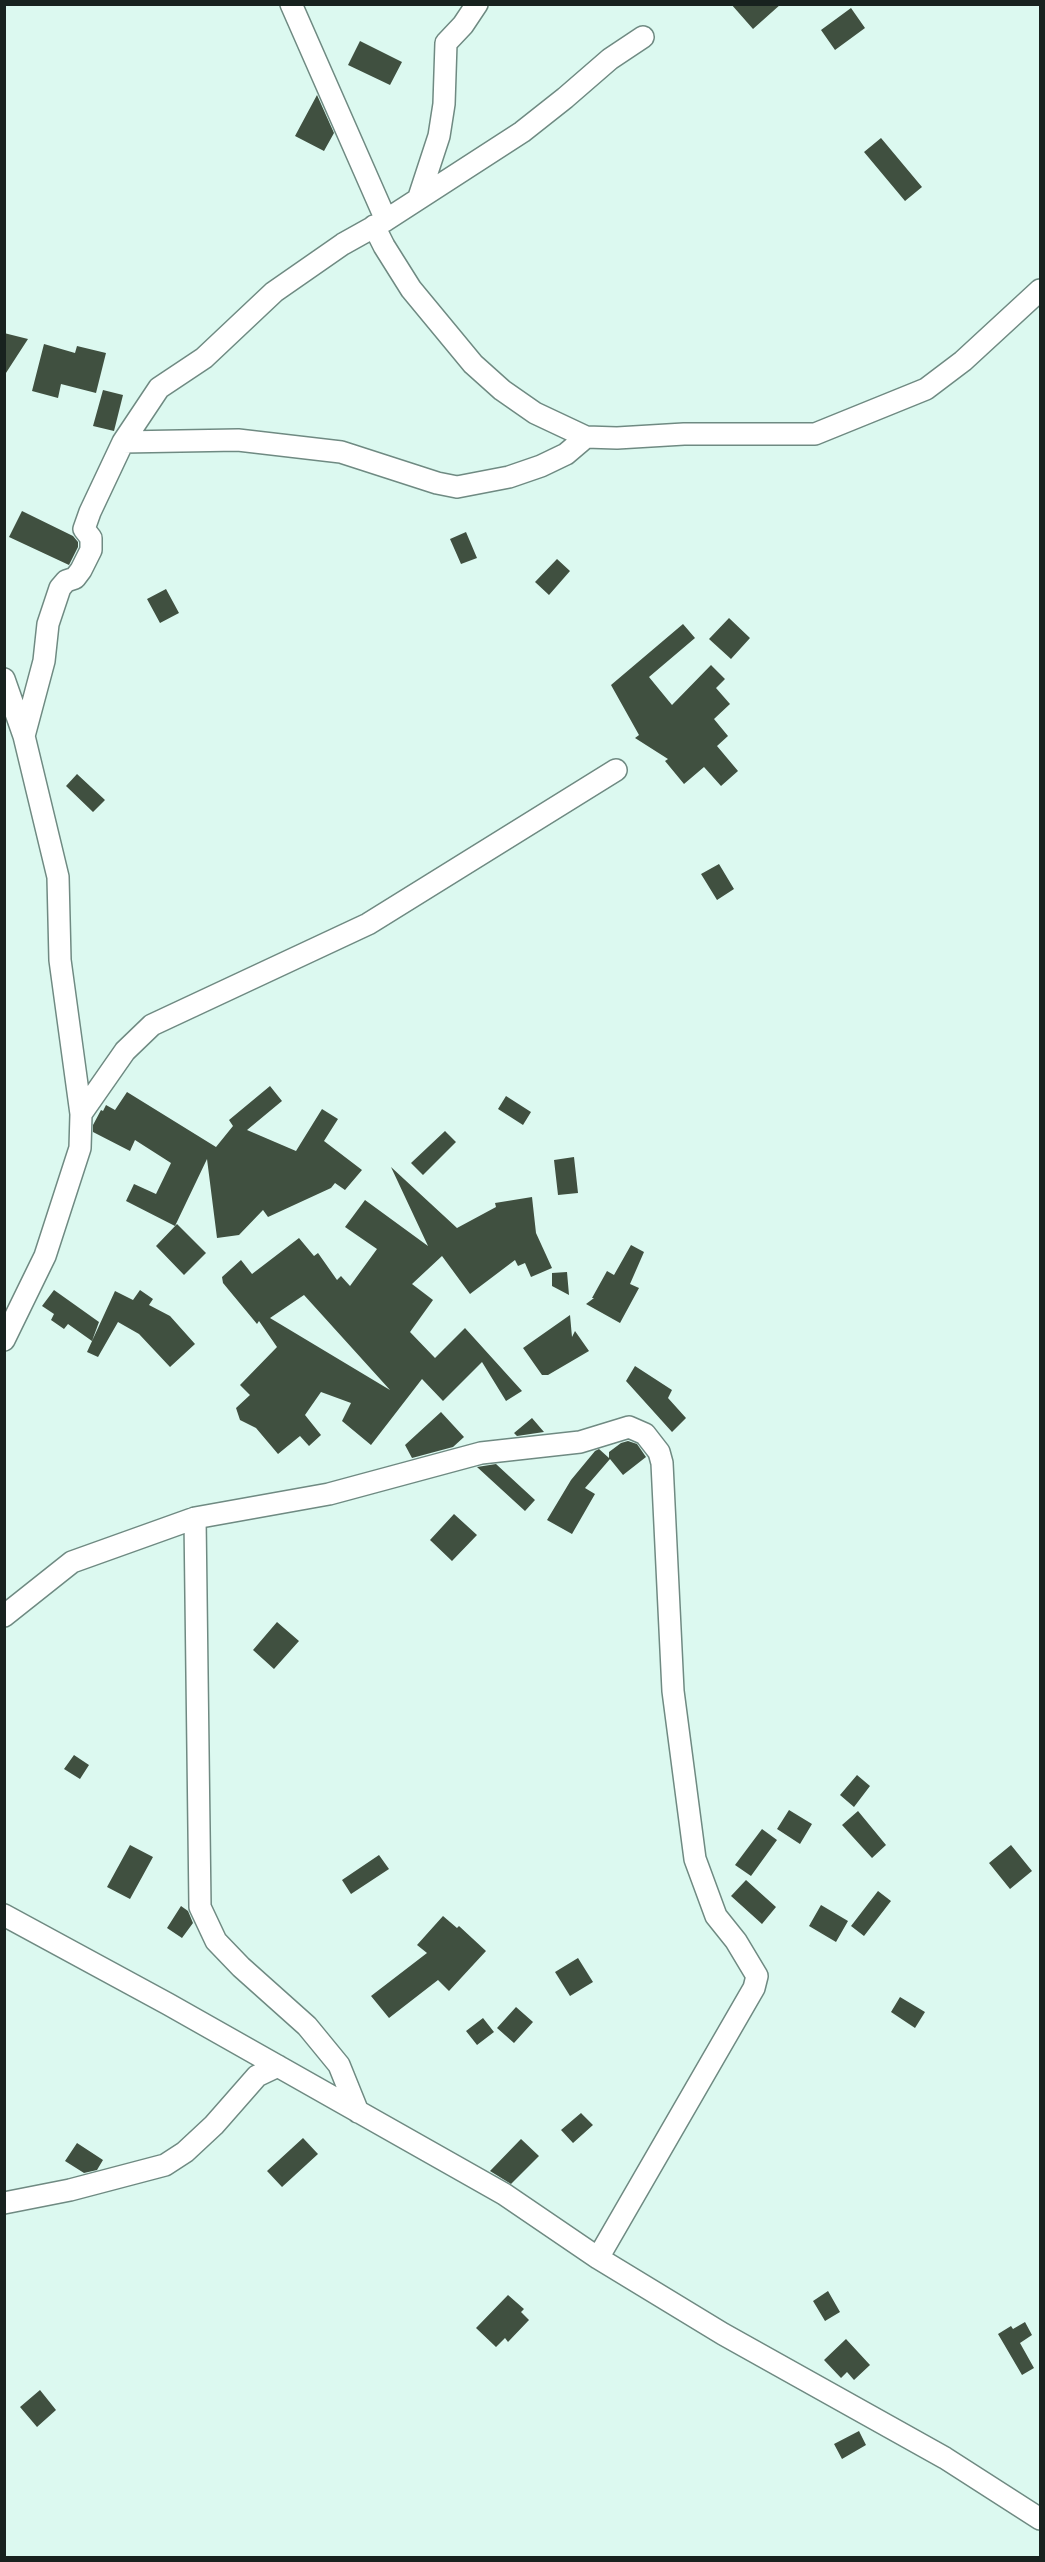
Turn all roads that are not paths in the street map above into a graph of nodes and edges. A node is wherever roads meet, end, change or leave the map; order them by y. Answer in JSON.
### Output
{"nodes":[{"id":1,"x":291,"y":4,"type":"edge"},
{"id":2,"x":477,"y":4,"type":"edge"},
{"id":3,"x":643,"y":37,"type":"dead end"},
{"id":4,"x":419,"y":197,"type":"junction"},
{"id":5,"x":380,"y":223,"type":"junction"},
{"id":6,"x":1041,"y":290,"type":"edge"},
{"id":7,"x":586,"y":437,"type":"junction"},
{"id":8,"x":123,"y":442,"type":"junction"},
{"id":9,"x":4,"y":679,"type":"edge"},
{"id":10,"x":24,"y":736,"type":"junction"},
{"id":11,"x":616,"y":770,"type":"dead end"},
{"id":12,"x":81,"y":1114,"type":"junction"},
{"id":13,"x":4,"y":1340,"type":"edge"},
{"id":14,"x":195,"y":1518,"type":"junction"},
{"id":15,"x":4,"y":1616,"type":"edge"},
{"id":16,"x":4,"y":1915,"type":"edge"},
{"id":17,"x":278,"y":2066,"type":"junction"},
{"id":18,"x":358,"y":2112,"type":"junction"},
{"id":19,"x":4,"y":2203,"type":"edge"},
{"id":20,"x":598,"y":2258,"type":"junction"},
{"id":21,"x":1041,"y":2519,"type":"edge"}],
"edges":[{"from":1,"to":5,"type":"street"},
{"from":2,"to":4,"type":"street"},
{"from":3,"to":4,"type":"street"},
{"from":4,"to":5,"type":"street"},
{"from":5,"to":7,"type":"street"},
{"from":5,"to":8,"type":"street"},
{"from":6,"to":7,"type":"street"},
{"from":7,"to":8,"type":"street"},
{"from":8,"to":10,"type":"street"},
{"from":9,"to":10,"type":"street"},
{"from":10,"to":12,"type":"street"},
{"from":11,"to":12,"type":"street"},
{"from":12,"to":13,"type":"street"},
{"from":14,"to":15,"type":"street"},
{"from":14,"to":18,"type":"street"},
{"from":14,"to":20,"type":"street"},
{"from":16,"to":17,"type":"street"},
{"from":17,"to":18,"type":"street"},
{"from":17,"to":19,"type":"street"},
{"from":18,"to":20,"type":"street"},
{"from":20,"to":21,"type":"street"}]}
